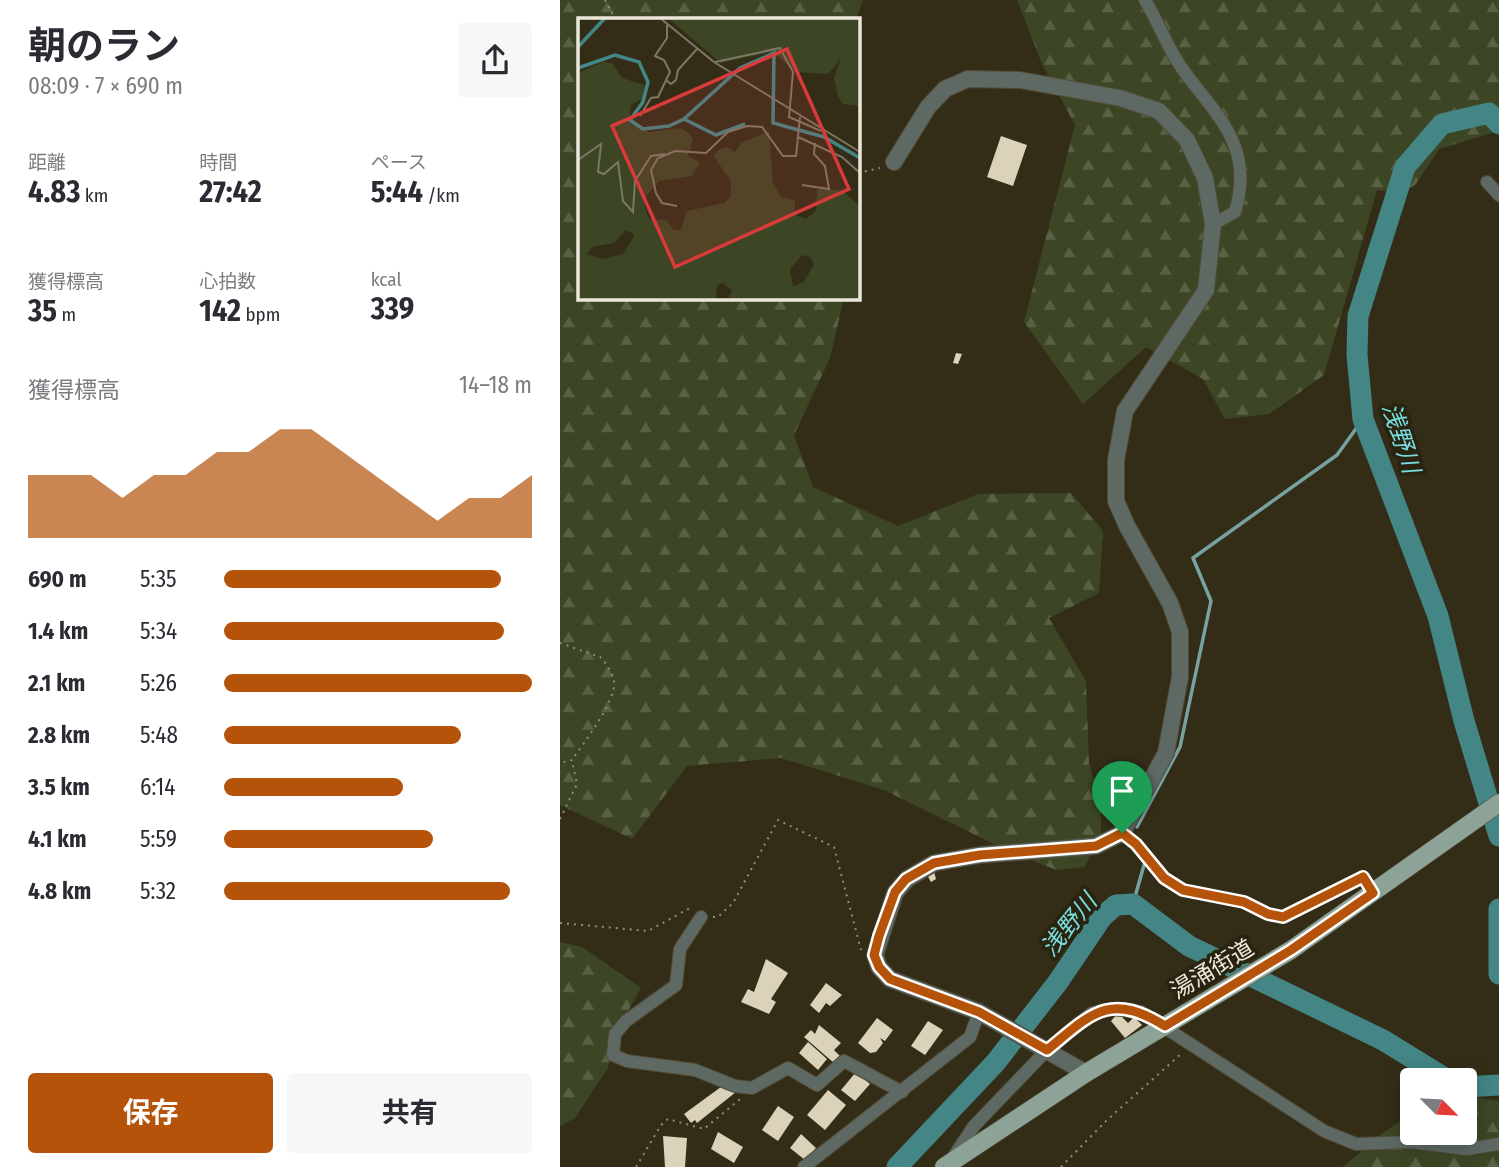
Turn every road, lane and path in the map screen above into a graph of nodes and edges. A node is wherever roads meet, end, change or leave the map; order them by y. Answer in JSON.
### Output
{"nodes":[{"id":1,"x":605,"y":0,"type":"edge"},
{"id":2,"x":1145,"y":0,"type":"edge"},
{"id":3,"x":614,"y":18,"type":"edge"},
{"id":4,"x":894,"y":162,"type":"joint"},
{"id":5,"x":859,"y":173,"type":"edge"},
{"id":6,"x":1487,"y":182,"type":"dead end"},
{"id":7,"x":1499,"y":195,"type":"edge"},
{"id":8,"x":1213,"y":224,"type":"junction"},
{"id":9,"x":560,"y":643,"type":"edge"},
{"id":10,"x":572,"y":760,"type":"junction"},
{"id":11,"x":560,"y":763,"type":"edge"},
{"id":12,"x":1499,"y":803,"type":"edge"},
{"id":13,"x":560,"y":819,"type":"edge"},
{"id":14,"x":1122,"y":833,"type":"junction"},
{"id":15,"x":1373,"y":893,"type":"junction"},
{"id":16,"x":701,"y":917,"type":"junction"},
{"id":17,"x":560,"y":923,"type":"edge"},
{"id":18,"x":862,"y":953,"type":"dead end"},
{"id":19,"x":986,"y":1015,"type":"junction"},
{"id":20,"x":1165,"y":1026,"type":"junction"},
{"id":21,"x":1192,"y":1044,"type":"junction"},
{"id":22,"x":1042,"y":1047,"type":"junction"},
{"id":23,"x":1086,"y":1073,"type":"junction"},
{"id":24,"x":752,"y":1088,"type":"junction"},
{"id":25,"x":902,"y":1092,"type":"junction"},
{"id":26,"x":1499,"y":1144,"type":"edge"},
{"id":27,"x":947,"y":1164,"type":"edge"},
{"id":28,"x":636,"y":1167,"type":"edge"},
{"id":29,"x":804,"y":1167,"type":"edge"},
{"id":30,"x":1061,"y":1167,"type":"edge"}],
"edges":[{"from":1,"to":3,"type":"path"},
{"from":2,"to":8,"type":"street"},
{"from":4,"to":5,"type":"path"},
{"from":4,"to":8,"type":"street"},
{"from":6,"to":7,"type":"street"},
{"from":8,"to":14,"type":"street"},
{"from":9,"to":10,"type":"path"},
{"from":10,"to":11,"type":"path"},
{"from":10,"to":13,"type":"path"},
{"from":12,"to":15,"type":"main road","name":"湯涌街道"},
{"from":14,"to":15,"type":"path"},
{"from":14,"to":19,"type":"street"},
{"from":15,"to":20,"type":"main road","name":"湯涌街道"},
{"from":16,"to":17,"type":"path"},
{"from":16,"to":18,"type":"path"},
{"from":16,"to":24,"type":"street"},
{"from":19,"to":22,"type":"street"},
{"from":19,"to":25,"type":"street"},
{"from":20,"to":21,"type":"street"},
{"from":20,"to":22,"type":"street"},
{"from":20,"to":23,"type":"main road","name":"湯涌街道"},
{"from":21,"to":26,"type":"street"},
{"from":21,"to":30,"type":"path"},
{"from":22,"to":23,"type":"street"},
{"from":22,"to":27,"type":"street"},
{"from":23,"to":27,"type":"main road","name":"湯涌街道"},
{"from":24,"to":25,"type":"street"},
{"from":24,"to":28,"type":"path"},
{"from":25,"to":29,"type":"street"}]}
